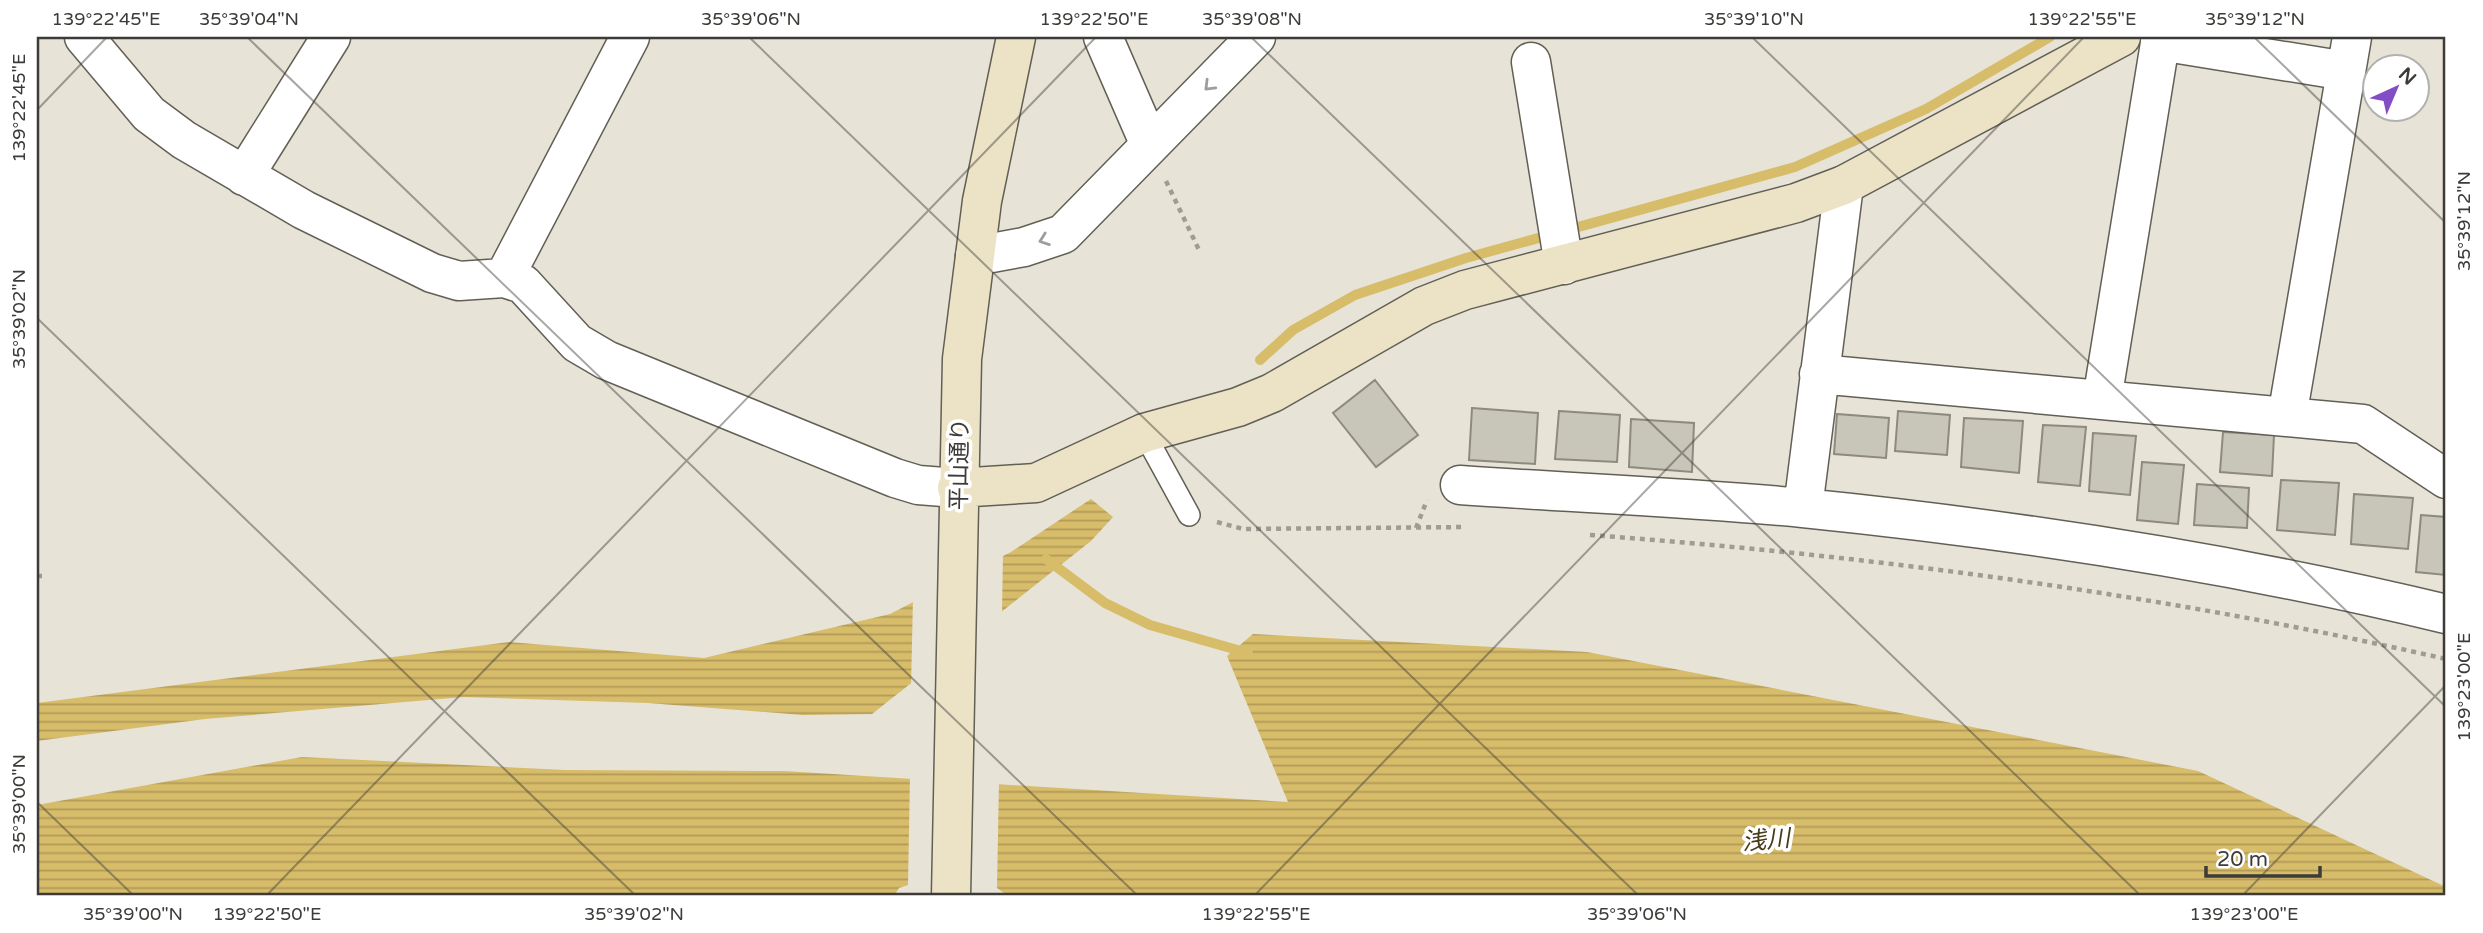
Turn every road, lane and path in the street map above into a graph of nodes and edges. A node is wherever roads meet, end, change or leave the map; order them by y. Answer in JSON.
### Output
{"nodes":[{"id":1,"x":84,"y":37,"type":"edge"},
{"id":2,"x":331,"y":37,"type":"edge"},
{"id":3,"x":630,"y":37,"type":"edge"},
{"id":4,"x":1016,"y":37,"type":"edge"},
{"id":5,"x":1103,"y":37,"type":"edge"},
{"id":6,"x":1256,"y":37,"type":"edge"},
{"id":7,"x":2121,"y":37,"type":"edge"},
{"id":8,"x":2161,"y":39,"type":"edge"},
{"id":9,"x":2349,"y":54,"type":"edge"},
{"id":10,"x":1531,"y":62,"type":"dead end"},
{"id":11,"x":1150,"y":145,"type":"junction"},
{"id":12,"x":244,"y":176,"type":"junction"},
{"id":13,"x":1844,"y":185,"type":"junction"},
{"id":14,"x":1561,"y":243,"type":"junction"},
{"id":15,"x":1199,"y":250,"type":"dead end"},
{"id":16,"x":975,"y":256,"type":"junction"},
{"id":17,"x":505,"y":278,"type":"junction"},
{"id":18,"x":1819,"y":374,"type":"junction"},
{"id":19,"x":2102,"y":400,"type":"junction"},
{"id":20,"x":2287,"y":417,"type":"junction"},
{"id":21,"x":1144,"y":433,"type":"junction"},
{"id":22,"x":2446,"y":479,"type":"edge"},
{"id":23,"x":1460,"y":485,"type":"dead end"},
{"id":24,"x":957,"y":488,"type":"junction"},
{"id":25,"x":1803,"y":508,"type":"junction"},
{"id":26,"x":1189,"y":515,"type":"joint"},
{"id":27,"x":1478,"y":528,"type":"dead end"},
{"id":28,"x":1588,"y":535,"type":"dead end"},
{"id":29,"x":2446,"y":614,"type":"edge"},
{"id":30,"x":2446,"y":659,"type":"edge"},
{"id":31,"x":951,"y":896,"type":"edge"}],
"edges":[{"from":1,"to":12,"type":"street"},
{"from":2,"to":12,"type":"street"},
{"from":3,"to":17,"type":"street"},
{"from":4,"to":16,"type":"street","name":"平山通り"},
{"from":5,"to":11,"type":"street"},
{"from":6,"to":11,"type":"street","one_way":true},
{"from":7,"to":13,"type":"street"},
{"from":8,"to":9,"type":"street"},
{"from":8,"to":19,"type":"street"},
{"from":9,"to":20,"type":"street"},
{"from":10,"to":14,"type":"street"},
{"from":11,"to":15,"type":"path"},
{"from":11,"to":16,"type":"street","one_way":true},
{"from":12,"to":17,"type":"street"},
{"from":13,"to":14,"type":"street"},
{"from":13,"to":18,"type":"street"},
{"from":14,"to":21,"type":"street"},
{"from":16,"to":24,"type":"street","name":"平山通り"},
{"from":17,"to":24,"type":"street"},
{"from":18,"to":19,"type":"street"},
{"from":18,"to":25,"type":"street"},
{"from":19,"to":20,"type":"street"},
{"from":20,"to":22,"type":"street"},
{"from":21,"to":24,"type":"street"},
{"from":21,"to":26,"type":"lane"},
{"from":23,"to":25,"type":"street"},
{"from":24,"to":31,"type":"street","name":"平山通り"},
{"from":25,"to":29,"type":"street"},
{"from":26,"to":27,"type":"path"},
{"from":28,"to":30,"type":"path"}]}
